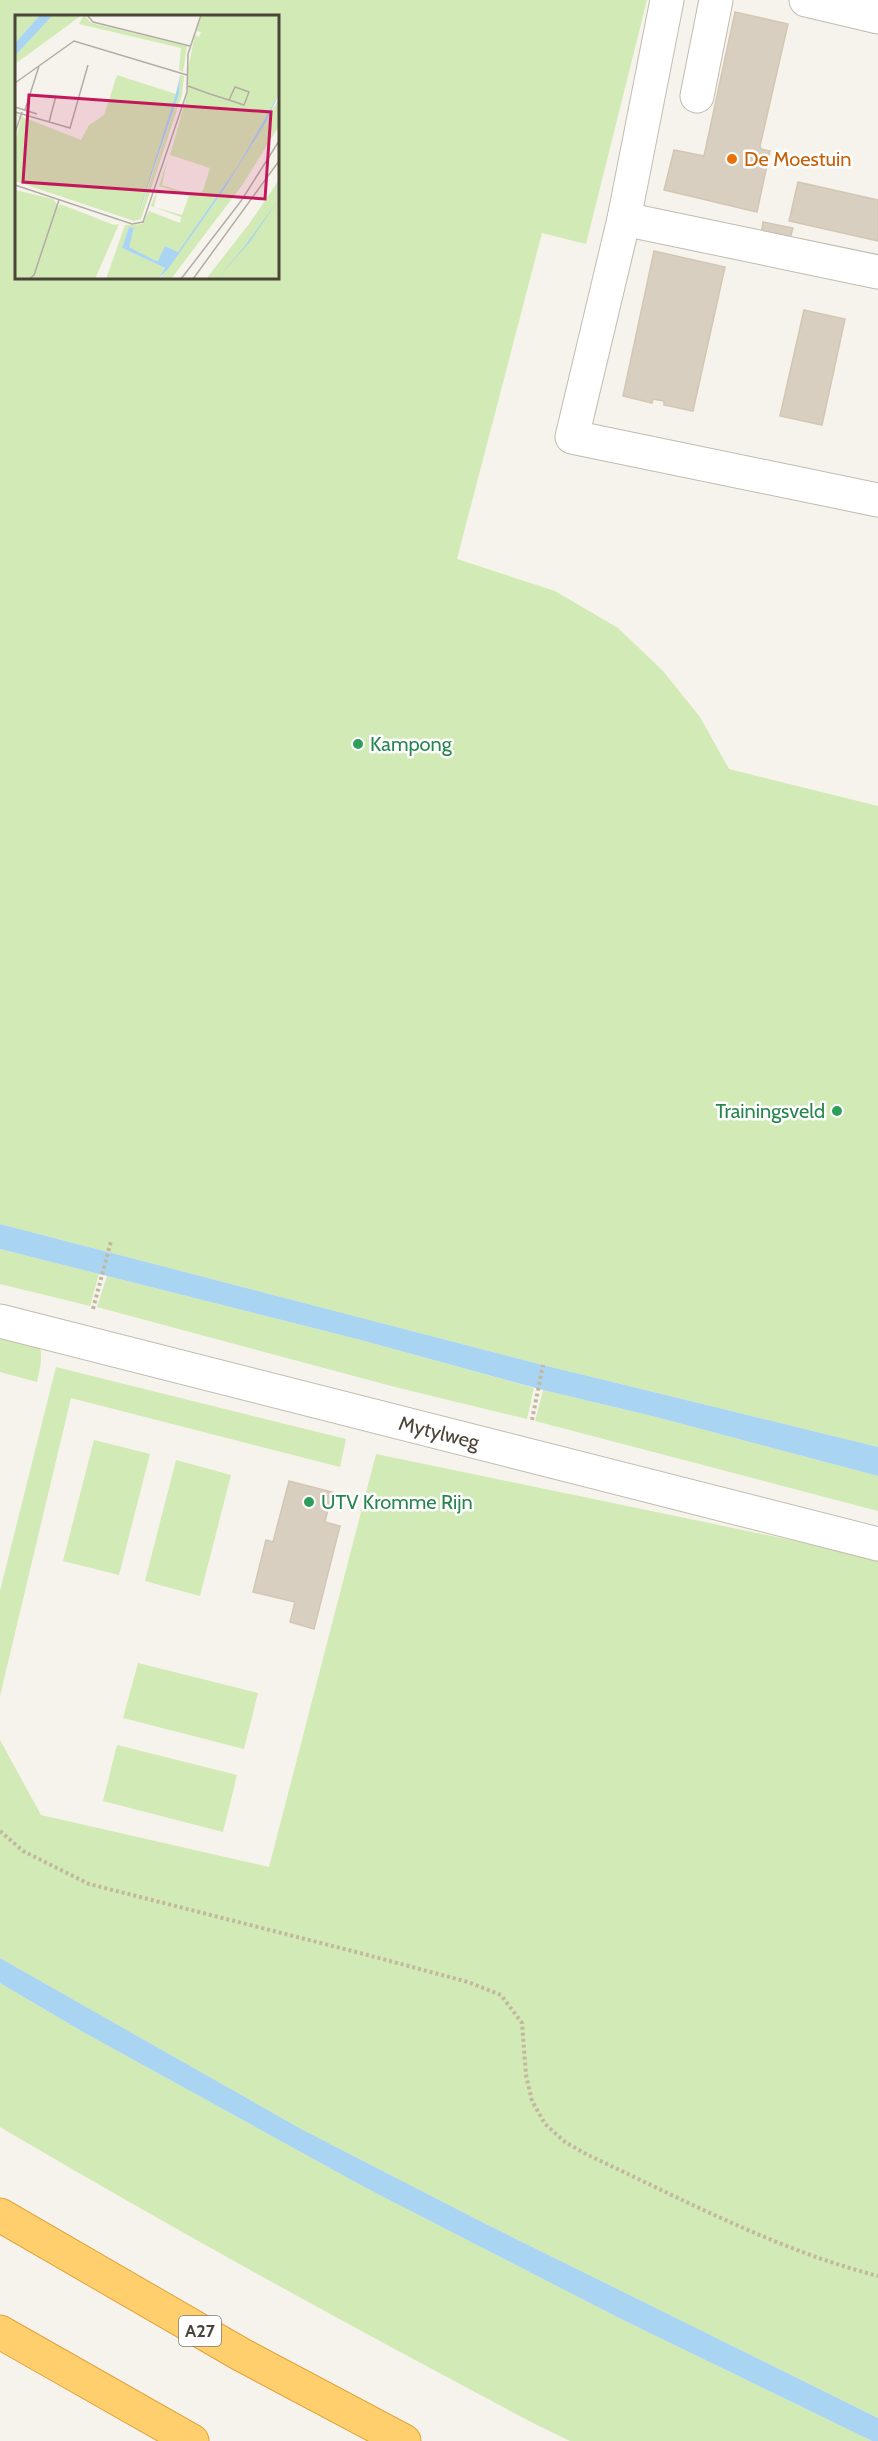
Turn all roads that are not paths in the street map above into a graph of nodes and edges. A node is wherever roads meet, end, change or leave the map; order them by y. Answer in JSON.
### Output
{"nodes":[{"id":1,"x":667,"y":0,"type":"edge"},
{"id":2,"x":716,"y":0,"type":"edge"},
{"id":3,"x":806,"y":0,"type":"edge"},
{"id":4,"x":878,"y":17,"type":"edge"},
{"id":5,"x":697,"y":96,"type":"dead end"},
{"id":6,"x":624,"y":219,"type":"junction"},
{"id":7,"x":878,"y":272,"type":"edge"},
{"id":8,"x":878,"y":500,"type":"edge"},
{"id":9,"x":0,"y":1321,"type":"edge"},
{"id":10,"x":878,"y":1544,"type":"edge"},
{"id":11,"x":0,"y":2215,"type":"edge"},
{"id":12,"x":0,"y":2332,"type":"edge"},
{"id":13,"x":192,"y":2441,"type":"edge"},
{"id":14,"x":404,"y":2441,"type":"edge"}],
"edges":[{"from":1,"to":6,"type":"street"},
{"from":2,"to":5,"type":"street"},
{"from":3,"to":4,"type":"street"},
{"from":6,"to":7,"type":"street"},
{"from":6,"to":8,"type":"street"},
{"from":9,"to":10,"type":"street","name":"Mytylweg"},
{"from":11,"to":14,"type":"highway","number":"A27"},
{"from":12,"to":13,"type":"highway"}]}
